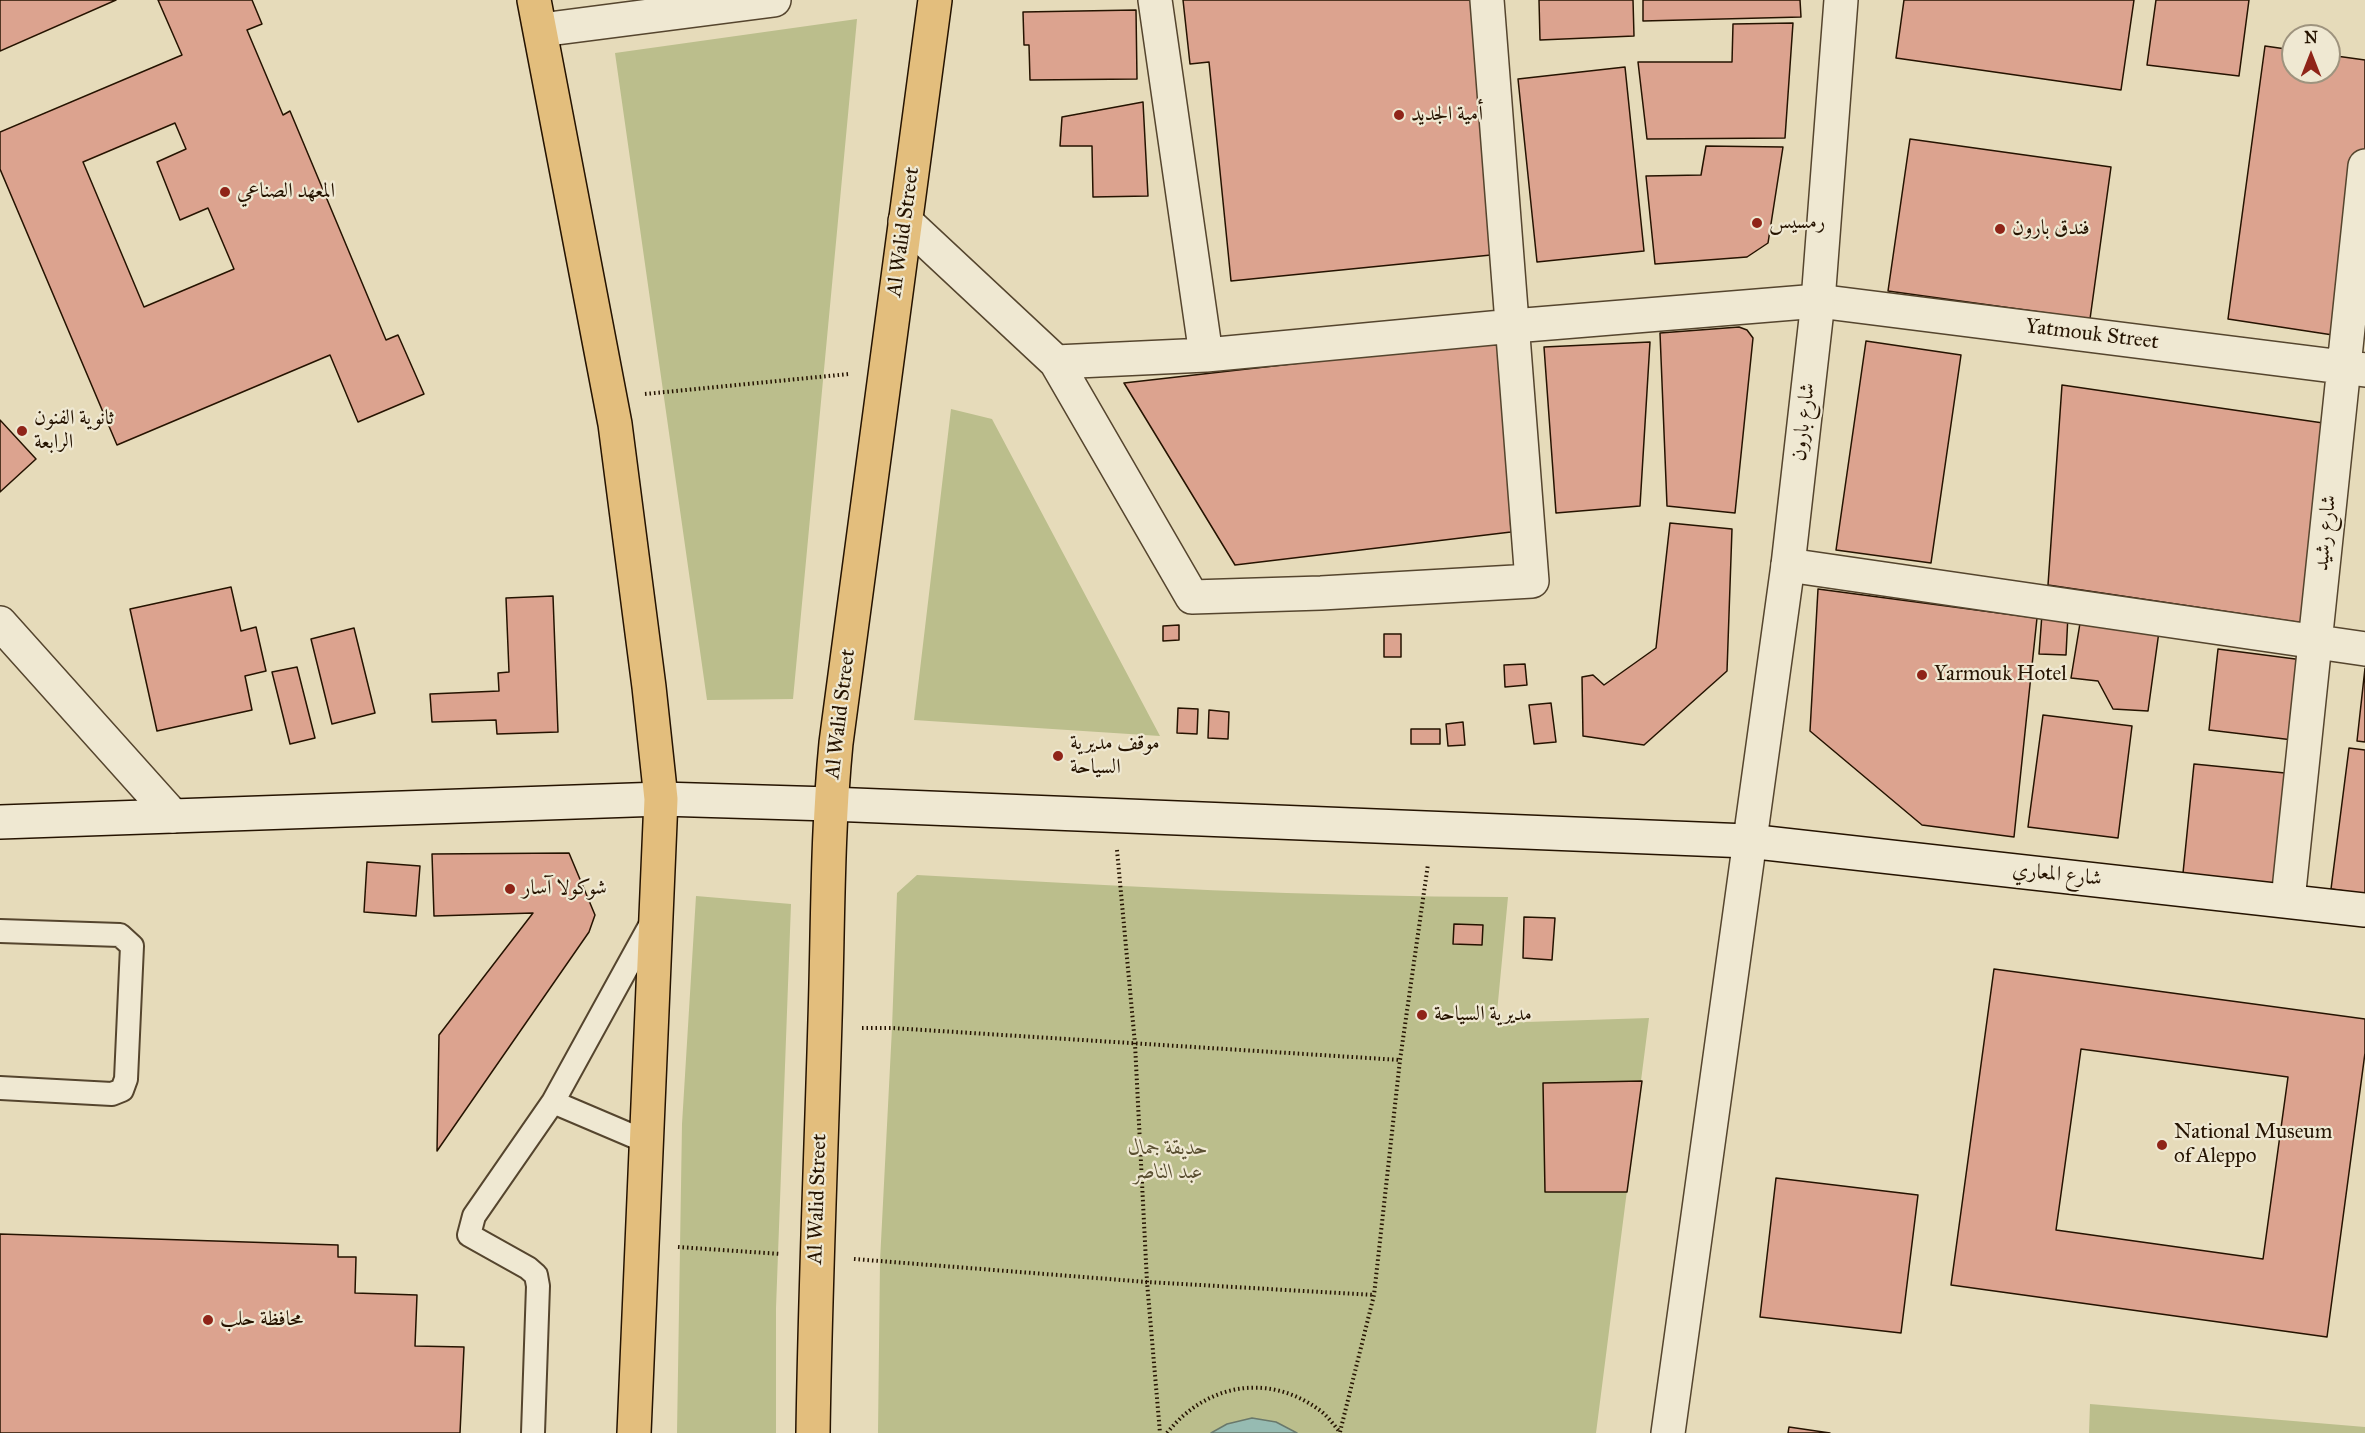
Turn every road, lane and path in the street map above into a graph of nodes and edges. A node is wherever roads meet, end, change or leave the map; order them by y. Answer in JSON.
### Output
{"nodes":[{"id":1,"x":774,"y":0,"type":"edge"},
{"id":2,"x":935,"y":0,"type":"edge"},
{"id":3,"x":1155,"y":0,"type":"edge"},
{"id":4,"x":1487,"y":0,"type":"edge"},
{"id":5,"x":1841,"y":0,"type":"edge"},
{"id":6,"x":537,"y":15,"type":"edge"},
{"id":7,"x":2365,"y":166,"type":"edge"},
{"id":8,"x":905,"y":221,"type":"junction"},
{"id":9,"x":1818,"y":301,"type":"junction"},
{"id":10,"x":1513,"y":326,"type":"junction"},
{"id":11,"x":1206,"y":355,"type":"junction"},
{"id":12,"x":1056,"y":362,"type":"junction"},
{"id":13,"x":2354,"y":368,"type":"edge"},
{"id":14,"x":886,"y":370,"type":"junction"},
{"id":15,"x":610,"y":398,"type":"junction"},
{"id":16,"x":1788,"y":565,"type":"junction"},
{"id":17,"x":0,"y":623,"type":"edge"},
{"id":18,"x":2315,"y":641,"type":"junction"},
{"id":19,"x":2365,"y":649,"type":"edge"},
{"id":20,"x":661,"y":799,"type":"junction"},
{"id":21,"x":830,"y":804,"type":"junction"},
{"id":22,"x":173,"y":816,"type":"junction"},
{"id":23,"x":1112,"y":816,"type":"junction"},
{"id":24,"x":0,"y":822,"type":"edge"},
{"id":25,"x":1433,"y":829,"type":"junction"},
{"id":26,"x":1748,"y":841,"type":"junction"},
{"id":27,"x":2288,"y":900,"type":"junction"},
{"id":28,"x":2365,"y":910,"type":"edge"},
{"id":29,"x":657,"y":912,"type":"junction"},
{"id":30,"x":0,"y":931,"type":"edge"},
{"id":31,"x":825,"y":1028,"type":"junction"},
{"id":32,"x":1135,"y":1044,"type":"junction"},
{"id":33,"x":1400,"y":1060,"type":"junction"},
{"id":34,"x":0,"y":1088,"type":"edge"},
{"id":35,"x":553,"y":1102,"type":"junction"},
{"id":36,"x":647,"y":1142,"type":"junction"},
{"id":37,"x":642,"y":1244,"type":"junction"},
{"id":38,"x":816,"y":1256,"type":"junction"},
{"id":39,"x":1147,"y":1282,"type":"junction"},
{"id":40,"x":1374,"y":1295,"type":"junction"},
{"id":41,"x":632,"y":1426,"type":"edge"},
{"id":42,"x":1341,"y":1432,"type":"edge"},
{"id":43,"x":533,"y":1433,"type":"edge"},
{"id":44,"x":813,"y":1433,"type":"edge"},
{"id":45,"x":1160,"y":1433,"type":"edge"},
{"id":46,"x":1167,"y":1433,"type":"edge"},
{"id":47,"x":1668,"y":1433,"type":"edge"}],
"edges":[{"from":1,"to":6,"type":"street"},
{"from":2,"to":8,"type":"main road","name":"Al Walid Street"},
{"from":3,"to":11,"type":"street"},
{"from":4,"to":10,"type":"street"},
{"from":5,"to":9,"type":"street","name":"شارع بارون"},
{"from":6,"to":15,"type":"main road"},
{"from":7,"to":13,"type":"street","name":"شارع رشيد"},
{"from":8,"to":12,"type":"street"},
{"from":8,"to":14,"type":"main road","name":"Al Walid Street"},
{"from":9,"to":10,"type":"street","name":"Yatmouk Street"},
{"from":9,"to":13,"type":"street","name":"Yatmouk Street"},
{"from":9,"to":16,"type":"street","name":"شارع بارون"},
{"from":10,"to":11,"type":"street","name":"Yatmouk Street"},
{"from":10,"to":12,"type":"street"},
{"from":11,"to":12,"type":"street","name":"Yatmouk Street"},
{"from":13,"to":18,"type":"street","name":"شارع رشيد"},
{"from":14,"to":15,"type":"path"},
{"from":14,"to":21,"type":"main road","name":"Al Walid Street"},
{"from":15,"to":20,"type":"main road"},
{"from":16,"to":18,"type":"street"},
{"from":16,"to":26,"type":"street","name":"شارع بارون"},
{"from":17,"to":22,"type":"street"},
{"from":18,"to":19,"type":"street"},
{"from":18,"to":27,"type":"street","name":"شارع رشيد"},
{"from":20,"to":21,"type":"street","name":"شارع المعاري"},
{"from":20,"to":22,"type":"street","name":"شارع المعاري"},
{"from":20,"to":29,"type":"main road"},
{"from":21,"to":23,"type":"street","name":"شارع المعاري"},
{"from":21,"to":31,"type":"main road","name":"Al Walid Street"},
{"from":22,"to":24,"type":"street","name":"شارع المعاري"},
{"from":23,"to":25,"type":"street","name":"شارع المعاري"},
{"from":23,"to":32,"type":"path"},
{"from":25,"to":26,"type":"street","name":"شارع المعاري"},
{"from":25,"to":33,"type":"path"},
{"from":26,"to":27,"type":"street","name":"شارع المعاري"},
{"from":26,"to":47,"type":"street","name":"شارع بارون"},
{"from":27,"to":28,"type":"street","name":"شارع المعاري"},
{"from":29,"to":35,"type":"lane"},
{"from":29,"to":36,"type":"main road"},
{"from":30,"to":34,"type":"lane"},
{"from":31,"to":32,"type":"path"},
{"from":31,"to":38,"type":"main road","name":"Al Walid Street"},
{"from":32,"to":33,"type":"path"},
{"from":32,"to":39,"type":"path"},
{"from":33,"to":40,"type":"path"},
{"from":35,"to":36,"type":"lane"},
{"from":35,"to":43,"type":"lane"},
{"from":36,"to":37,"type":"main road"},
{"from":37,"to":38,"type":"path"},
{"from":37,"to":41,"type":"main road"},
{"from":38,"to":39,"type":"path"},
{"from":38,"to":44,"type":"main road","name":"Al Walid Street"},
{"from":39,"to":40,"type":"path"},
{"from":39,"to":45,"type":"path"},
{"from":40,"to":42,"type":"path"},
{"from":42,"to":46,"type":"path"}]}
